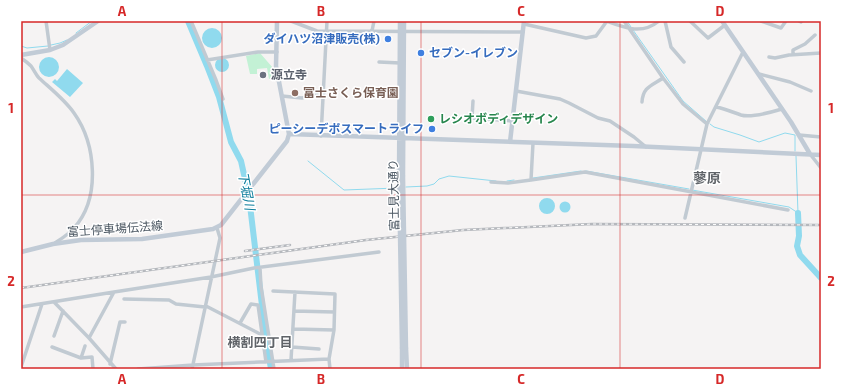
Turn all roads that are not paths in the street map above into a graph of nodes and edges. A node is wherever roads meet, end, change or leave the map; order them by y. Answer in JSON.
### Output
{"nodes":[{"id":1,"x":46,"y":21,"type":"edge"},
{"id":2,"x":98,"y":21,"type":"edge"},
{"id":3,"x":191,"y":21,"type":"edge"},
{"id":4,"x":277,"y":21,"type":"edge"},
{"id":5,"x":291,"y":21,"type":"edge"},
{"id":6,"x":327,"y":21,"type":"edge"},
{"id":7,"x":374,"y":21,"type":"edge"},
{"id":8,"x":400,"y":21,"type":"edge"},
{"id":9,"x":404,"y":21,"type":"edge"},
{"id":10,"x":607,"y":21,"type":"edge"},
{"id":11,"x":624,"y":21,"type":"edge"},
{"id":12,"x":651,"y":21,"type":"edge"},
{"id":13,"x":659,"y":21,"type":"edge"},
{"id":14,"x":665,"y":21,"type":"edge"},
{"id":15,"x":690,"y":21,"type":"edge"},
{"id":16,"x":760,"y":21,"type":"edge"},
{"id":17,"x":786,"y":21,"type":"edge"},
{"id":18,"x":524,"y":22,"type":"edge"},
{"id":19,"x":724,"y":23,"type":"edge"},
{"id":20,"x":654,"y":25,"type":"junction"},
{"id":21,"x":629,"y":29,"type":"junction"},
{"id":22,"x":326,"y":31,"type":"junction"},
{"id":23,"x":372,"y":31,"type":"junction"},
{"id":24,"x":402,"y":31,"type":"junction"},
{"id":25,"x":523,"y":32,"type":"junction"},
{"id":26,"x":815,"y":35,"type":"dead end"},
{"id":27,"x":50,"y":49,"type":"junction"},
{"id":28,"x":277,"y":52,"type":"junction"},
{"id":29,"x":743,"y":52,"type":"junction"},
{"id":30,"x":821,"y":53,"type":"edge"},
{"id":31,"x":21,"y":55,"type":"edge"},
{"id":32,"x":793,"y":55,"type":"junction"},
{"id":33,"x":769,"y":57,"type":"dead end"},
{"id":34,"x":21,"y":58,"type":"edge"},
{"id":35,"x":207,"y":60,"type":"junction"},
{"id":36,"x":379,"y":62,"type":"dead end"},
{"id":37,"x":684,"y":62,"type":"dead end"},
{"id":38,"x":400,"y":63,"type":"junction"},
{"id":39,"x":759,"y":74,"type":"junction"},
{"id":40,"x":663,"y":78,"type":"junction"},
{"id":41,"x":516,"y":91,"type":"junction"},
{"id":42,"x":811,"y":91,"type":"dead end"},
{"id":43,"x":324,"y":93,"type":"junction"},
{"id":44,"x":282,"y":96,"type":"junction"},
{"id":45,"x":223,"y":99,"type":"dead end"},
{"id":46,"x":473,"y":101,"type":"dead end"},
{"id":47,"x":642,"y":102,"type":"dead end"},
{"id":48,"x":716,"y":107,"type":"junction"},
{"id":49,"x":782,"y":109,"type":"junction"},
{"id":50,"x":513,"y":121,"type":"junction"},
{"id":51,"x":708,"y":123,"type":"junction"},
{"id":52,"x":289,"y":134,"type":"junction"},
{"id":53,"x":799,"y":135,"type":"junction"},
{"id":54,"x":322,"y":136,"type":"junction"},
{"id":55,"x":821,"y":137,"type":"edge"},
{"id":56,"x":401,"y":138,"type":"junction"},
{"id":57,"x":510,"y":142,"type":"junction"},
{"id":58,"x":533,"y":143,"type":"junction"},
{"id":59,"x":646,"y":147,"type":"junction"},
{"id":60,"x":702,"y":149,"type":"junction"},
{"id":61,"x":810,"y":154,"type":"junction"},
{"id":62,"x":821,"y":155,"type":"edge"},
{"id":63,"x":821,"y":168,"type":"edge"},
{"id":64,"x":531,"y":180,"type":"junction"},
{"id":65,"x":491,"y":182,"type":"dead end"},
{"id":66,"x":692,"y":191,"type":"junction"},
{"id":67,"x":788,"y":210,"type":"dead end"},
{"id":68,"x":685,"y":218,"type":"dead end"},
{"id":69,"x":217,"y":228,"type":"junction"},
{"id":70,"x":53,"y":244,"type":"junction"},
{"id":71,"x":21,"y":252,"type":"edge"},
{"id":72,"x":379,"y":252,"type":"dead end"},
{"id":73,"x":260,"y":268,"type":"junction"},
{"id":74,"x":211,"y":278,"type":"junction"},
{"id":75,"x":273,"y":291,"type":"dead end"},
{"id":76,"x":114,"y":292,"type":"junction"},
{"id":77,"x":295,"y":292,"type":"junction"},
{"id":78,"x":124,"y":299,"type":"dead end"},
{"id":79,"x":54,"y":302,"type":"junction"},
{"id":80,"x":42,"y":304,"type":"junction"},
{"id":81,"x":206,"y":306,"type":"junction"},
{"id":82,"x":21,"y":307,"type":"edge"},
{"id":83,"x":63,"y":311,"type":"junction"},
{"id":84,"x":294,"y":311,"type":"junction"},
{"id":85,"x":334,"y":312,"type":"junction"},
{"id":86,"x":125,"y":322,"type":"dead end"},
{"id":87,"x":240,"y":323,"type":"junction"},
{"id":88,"x":294,"y":329,"type":"junction"},
{"id":89,"x":334,"y":330,"type":"junction"},
{"id":90,"x":262,"y":335,"type":"junction"},
{"id":91,"x":54,"y":336,"type":"dead end"},
{"id":92,"x":89,"y":338,"type":"junction"},
{"id":93,"x":52,"y":346,"type":"dead end"},
{"id":94,"x":86,"y":346,"type":"dead end"},
{"id":95,"x":292,"y":347,"type":"junction"},
{"id":96,"x":404,"y":348,"type":"junction"},
{"id":97,"x":319,"y":349,"type":"dead end"},
{"id":98,"x":81,"y":358,"type":"junction"},
{"id":99,"x":329,"y":359,"type":"junction"},
{"id":100,"x":290,"y":360,"type":"junction"},
{"id":101,"x":266,"y":362,"type":"junction"},
{"id":102,"x":272,"y":362,"type":"junction"},
{"id":103,"x":110,"y":364,"type":"junction"},
{"id":104,"x":238,"y":364,"type":"junction"},
{"id":105,"x":21,"y":367,"type":"edge"},
{"id":106,"x":192,"y":367,"type":"edge"},
{"id":107,"x":93,"y":369,"type":"edge"},
{"id":108,"x":116,"y":369,"type":"edge"},
{"id":109,"x":138,"y":369,"type":"edge"},
{"id":110,"x":239,"y":369,"type":"edge"},
{"id":111,"x":274,"y":369,"type":"edge"},
{"id":112,"x":330,"y":369,"type":"edge"},
{"id":113,"x":402,"y":369,"type":"edge"},
{"id":114,"x":407,"y":369,"type":"edge"}],
"edges":[{"from":1,"to":27,"type":"street"},
{"from":2,"to":27,"type":"street"},
{"from":3,"to":35,"type":"street"},
{"from":4,"to":28,"type":"street"},
{"from":5,"to":22,"type":"street"},
{"from":6,"to":22,"type":"street"},
{"from":7,"to":23,"type":"street"},
{"from":8,"to":24,"type":"street","name":"富士見大通り"},
{"from":9,"to":24,"type":"street","name":"富士見大通り"},
{"from":10,"to":18,"type":"street"},
{"from":10,"to":21,"type":"street"},
{"from":11,"to":21,"type":"street"},
{"from":12,"to":20,"type":"street"},
{"from":13,"to":20,"type":"street"},
{"from":14,"to":37,"type":"street"},
{"from":15,"to":19,"type":"street"},
{"from":16,"to":17,"type":"street"},
{"from":18,"to":25,"type":"street"},
{"from":19,"to":29,"type":"street"},
{"from":20,"to":21,"type":"street"},
{"from":21,"to":40,"type":"street"},
{"from":22,"to":23,"type":"street"},
{"from":22,"to":43,"type":"street"},
{"from":23,"to":24,"type":"street"},
{"from":24,"to":25,"type":"street"},
{"from":24,"to":38,"type":"street","name":"富士見大通り"},
{"from":24,"to":56,"type":"street","name":"富士見大通り"},
{"from":25,"to":41,"type":"street"},
{"from":26,"to":32,"type":"street"},
{"from":27,"to":31,"type":"street"},
{"from":28,"to":35,"type":"street"},
{"from":28,"to":44,"type":"street"},
{"from":29,"to":39,"type":"street"},
{"from":29,"to":48,"type":"street"},
{"from":30,"to":32,"type":"street"},
{"from":32,"to":33,"type":"street"},
{"from":34,"to":70,"type":"street"},
{"from":35,"to":45,"type":"street"},
{"from":36,"to":38,"type":"street"},
{"from":38,"to":56,"type":"street","name":"富士見大通り"},
{"from":39,"to":42,"type":"street"},
{"from":39,"to":49,"type":"street"},
{"from":40,"to":47,"type":"street"},
{"from":40,"to":51,"type":"street"},
{"from":41,"to":50,"type":"street"},
{"from":41,"to":59,"type":"street"},
{"from":43,"to":44,"type":"street"},
{"from":43,"to":54,"type":"street"},
{"from":44,"to":52,"type":"street"},
{"from":46,"to":50,"type":"street"},
{"from":48,"to":49,"type":"street"},
{"from":48,"to":51,"type":"street"},
{"from":49,"to":53,"type":"street"},
{"from":50,"to":57,"type":"street"},
{"from":51,"to":60,"type":"street"},
{"from":52,"to":54,"type":"street"},
{"from":52,"to":69,"type":"street"},
{"from":53,"to":55,"type":"street"},
{"from":53,"to":61,"type":"street"},
{"from":54,"to":56,"type":"street"},
{"from":56,"to":57,"type":"street"},
{"from":56,"to":96,"type":"street","name":"富士見大通り","bridge":true},
{"from":57,"to":58,"type":"street"},
{"from":58,"to":59,"type":"street"},
{"from":58,"to":64,"type":"street"},
{"from":59,"to":60,"type":"street"},
{"from":60,"to":61,"type":"street"},
{"from":60,"to":66,"type":"street"},
{"from":61,"to":62,"type":"street"},
{"from":61,"to":63,"type":"street"},
{"from":64,"to":65,"type":"street"},
{"from":64,"to":66,"type":"street"},
{"from":66,"to":67,"type":"street"},
{"from":66,"to":68,"type":"street"},
{"from":69,"to":70,"type":"street","name":"富士停車場伝法線"},
{"from":69,"to":74,"type":"street"},
{"from":70,"to":71,"type":"street","name":"富士停車場伝法線"},
{"from":72,"to":73,"type":"street"},
{"from":73,"to":74,"type":"street"},
{"from":73,"to":102,"type":"street"},
{"from":74,"to":76,"type":"street"},
{"from":74,"to":81,"type":"street"},
{"from":75,"to":77,"type":"street"},
{"from":76,"to":79,"type":"street"},
{"from":76,"to":92,"type":"street"},
{"from":77,"to":84,"type":"street"},
{"from":77,"to":85,"type":"street"},
{"from":78,"to":81,"type":"street"},
{"from":79,"to":80,"type":"street"},
{"from":79,"to":83,"type":"street"},
{"from":80,"to":82,"type":"street"},
{"from":80,"to":105,"type":"street"},
{"from":81,"to":87,"type":"street"},
{"from":81,"to":106,"type":"street"},
{"from":83,"to":91,"type":"street"},
{"from":83,"to":92,"type":"street"},
{"from":84,"to":85,"type":"street"},
{"from":84,"to":88,"type":"street"},
{"from":85,"to":89,"type":"street"},
{"from":86,"to":103,"type":"street"},
{"from":87,"to":90,"type":"street"},
{"from":87,"to":90,"type":"street"},
{"from":88,"to":89,"type":"street"},
{"from":88,"to":95,"type":"street"},
{"from":89,"to":99,"type":"street"},
{"from":90,"to":101,"type":"street"},
{"from":92,"to":103,"type":"street"},
{"from":93,"to":98,"type":"street"},
{"from":94,"to":98,"type":"street"},
{"from":95,"to":97,"type":"street"},
{"from":95,"to":100,"type":"street"},
{"from":96,"to":113,"type":"street","name":"富士見大通り"},
{"from":96,"to":114,"type":"street","name":"富士見大通り"},
{"from":98,"to":107,"type":"street"},
{"from":99,"to":100,"type":"street"},
{"from":99,"to":112,"type":"street"},
{"from":100,"to":102,"type":"street"},
{"from":101,"to":102,"type":"street"},
{"from":101,"to":104,"type":"street"},
{"from":102,"to":111,"type":"street"},
{"from":103,"to":108,"type":"street"},
{"from":104,"to":106,"type":"street"},
{"from":104,"to":110,"type":"street"},
{"from":106,"to":109,"type":"street"}]}
